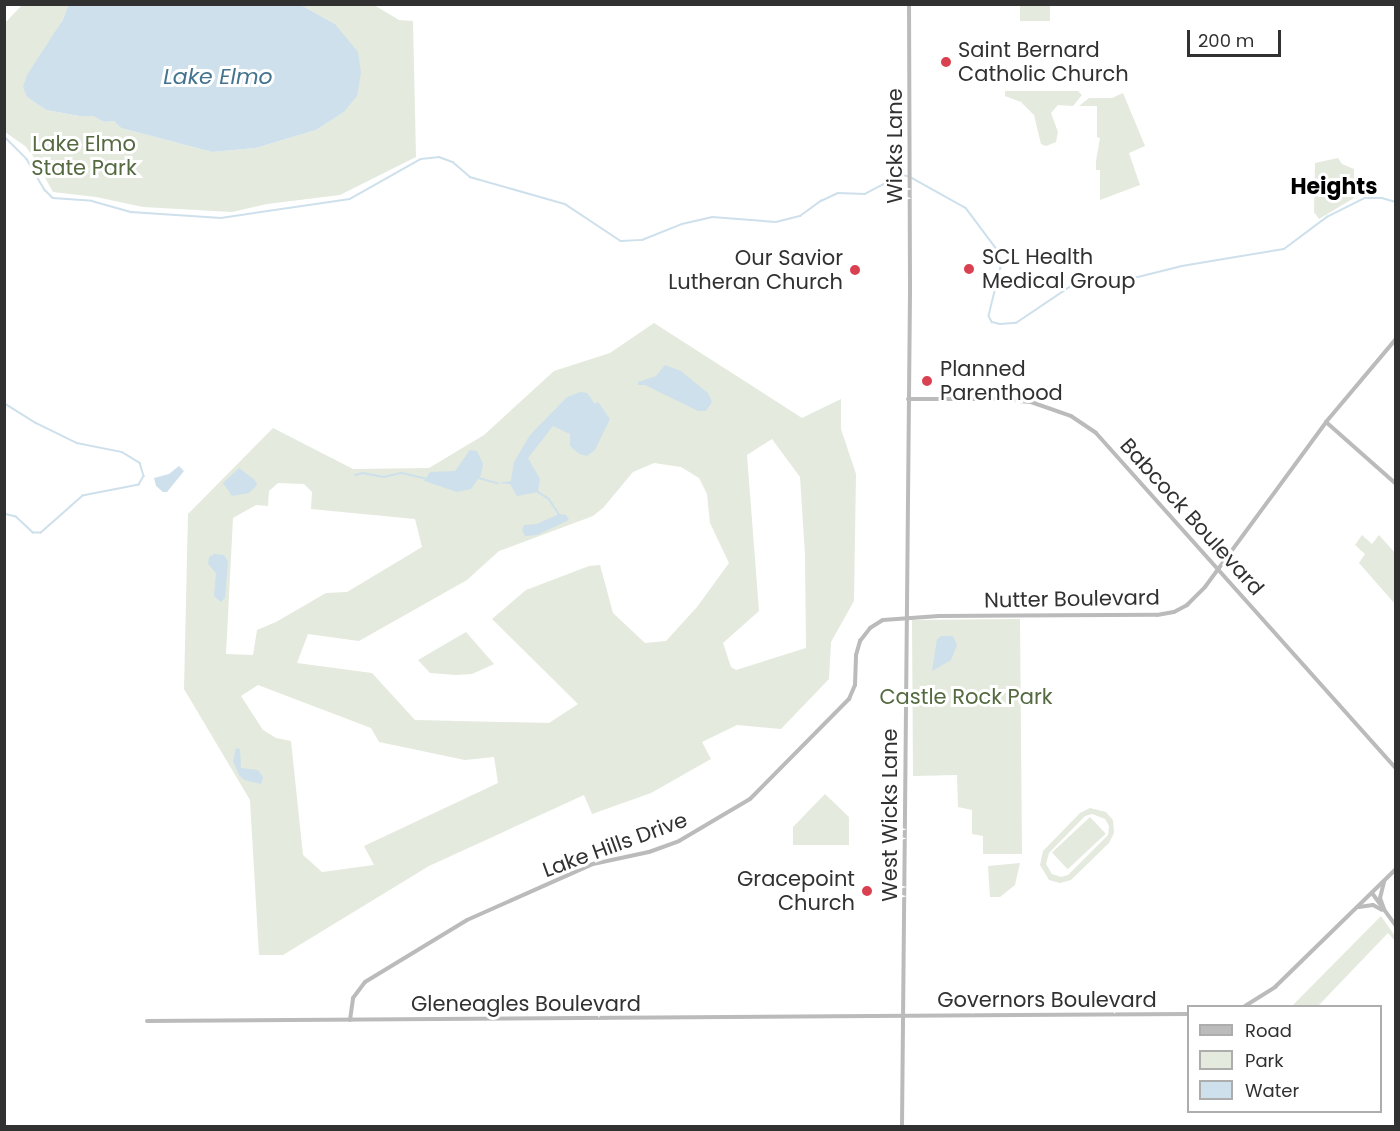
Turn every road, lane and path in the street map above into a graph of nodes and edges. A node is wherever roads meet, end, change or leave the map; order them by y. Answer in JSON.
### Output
{"nodes":[{"id":1,"x":909,"y":4,"type":"edge"},
{"id":2,"x":910,"y":288,"type":"joint"},
{"id":3,"x":1395,"y":339,"type":"edge"},
{"id":4,"x":908,"y":399,"type":"junction"},
{"id":5,"x":1326,"y":422,"type":"junction"},
{"id":6,"x":1395,"y":484,"type":"edge"},
{"id":7,"x":1218,"y":569,"type":"junction"},
{"id":8,"x":906,"y":617,"type":"junction"},
{"id":9,"x":1395,"y":768,"type":"edge"},
{"id":10,"x":1395,"y":869,"type":"edge"},
{"id":11,"x":1384,"y":880,"type":"junction"},
{"id":12,"x":1372,"y":893,"type":"junction"},
{"id":13,"x":1356,"y":908,"type":"junction"},
{"id":14,"x":1386,"y":912,"type":"junction"},
{"id":15,"x":1395,"y":926,"type":"edge"},
{"id":16,"x":1247,"y":1005,"type":"edge"},
{"id":17,"x":1187,"y":1014,"type":"edge"},
{"id":18,"x":905,"y":1016,"type":"junction"},
{"id":19,"x":350,"y":1020,"type":"junction"},
{"id":20,"x":147,"y":1021,"type":"dead end"},
{"id":21,"x":902,"y":1126,"type":"edge"}],
"edges":[{"from":1,"to":2,"type":"street","name":"Wicks Lane"},
{"from":2,"to":4,"type":"street","name":"West Wicks Lane"},
{"from":3,"to":5,"type":"street","name":"Nutter Boulevard"},
{"from":4,"to":7,"type":"street","name":"Babcock Boulevard"},
{"from":4,"to":8,"type":"street","name":"West Wicks Lane"},
{"from":5,"to":6,"type":"street"},
{"from":5,"to":7,"type":"street","name":"Nutter Boulevard"},
{"from":7,"to":8,"type":"street","name":"Nutter Boulevard"},
{"from":7,"to":9,"type":"street","name":"Babcock Boulevard"},
{"from":8,"to":18,"type":"street","name":"West Wicks Lane"},
{"from":8,"to":19,"type":"street","name":"Lake Hills Drive"},
{"from":10,"to":11,"type":"street"},
{"from":11,"to":12,"type":"street"},
{"from":11,"to":14,"type":"street"},
{"from":12,"to":13,"type":"street"},
{"from":12,"to":14,"type":"street"},
{"from":13,"to":14,"type":"street"},
{"from":13,"to":16,"type":"street"},
{"from":14,"to":15,"type":"street"},
{"from":17,"to":18,"type":"street","name":"Governors Boulevard"},
{"from":18,"to":19,"type":"street","name":"Gleneagles Boulevard"},
{"from":18,"to":21,"type":"street","name":"West Wicks Lane"},
{"from":19,"to":20,"type":"street","name":"Gleneagles Boulevard"}]}
